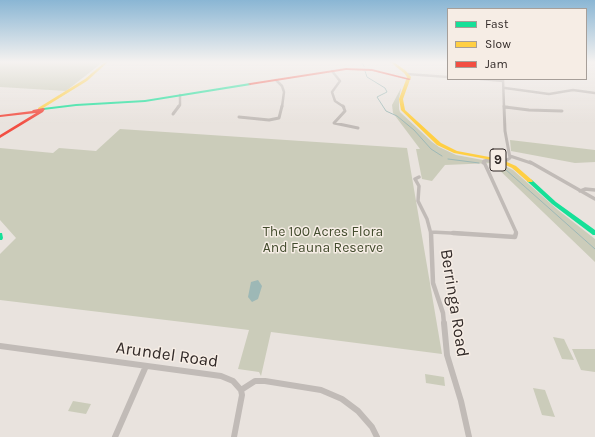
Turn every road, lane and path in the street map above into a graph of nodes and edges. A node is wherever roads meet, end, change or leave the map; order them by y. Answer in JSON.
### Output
{"nodes":[{"id":1,"x":82,"y":82,"type":"edge"},
{"id":2,"x":261,"y":82,"type":"edge"},
{"id":3,"x":278,"y":82,"type":"edge"},
{"id":4,"x":339,"y":82,"type":"edge"},
{"id":5,"x":407,"y":82,"type":"edge"},
{"id":6,"x":504,"y":82,"type":"edge"},
{"id":7,"x":505,"y":88,"type":"junction"},
{"id":8,"x":595,"y":92,"type":"edge"},
{"id":9,"x":180,"y":95,"type":"junction"},
{"id":10,"x":63,"y":107,"type":"junction"},
{"id":11,"x":505,"y":107,"type":"junction"},
{"id":12,"x":39,"y":110,"type":"junction"},
{"id":13,"x":562,"y":112,"type":"dead end"},
{"id":14,"x":173,"y":114,"type":"dead end"},
{"id":15,"x":0,"y":116,"type":"edge"},
{"id":16,"x":240,"y":117,"type":"dead end"},
{"id":17,"x":358,"y":128,"type":"dead end"},
{"id":18,"x":0,"y":137,"type":"edge"},
{"id":19,"x":510,"y":156,"type":"junction"},
{"id":20,"x":504,"y":162,"type":"junction"},
{"id":21,"x":419,"y":177,"type":"dead end"},
{"id":22,"x":595,"y":190,"type":"edge"},
{"id":23,"x":580,"y":191,"type":"junction"},
{"id":24,"x":595,"y":199,"type":"edge"},
{"id":25,"x":431,"y":232,"type":"junction"},
{"id":26,"x":595,"y":233,"type":"edge"},
{"id":27,"x":0,"y":235,"type":"edge"},
{"id":28,"x":0,"y":238,"type":"edge"},
{"id":29,"x":0,"y":346,"type":"edge"},
{"id":30,"x":146,"y":366,"type":"junction"},
{"id":31,"x":241,"y":390,"type":"junction"},
{"id":32,"x":115,"y":437,"type":"edge"},
{"id":33,"x":234,"y":437,"type":"edge"},
{"id":34,"x":377,"y":437,"type":"edge"},
{"id":35,"x":469,"y":437,"type":"edge"}],
"edges":[{"from":1,"to":12,"type":"main road"},
{"from":2,"to":9,"type":"main road"},
{"from":3,"to":16,"type":"street"},
{"from":4,"to":17,"type":"street"},
{"from":5,"to":20,"type":"main road","number":"9"},
{"from":6,"to":7,"type":"street"},
{"from":7,"to":8,"type":"street"},
{"from":7,"to":11,"type":"street"},
{"from":9,"to":10,"type":"main road"},
{"from":9,"to":14,"type":"street"},
{"from":10,"to":12,"type":"main road"},
{"from":10,"to":12,"type":"main road"},
{"from":11,"to":13,"type":"street"},
{"from":11,"to":19,"type":"street"},
{"from":12,"to":15,"type":"main road"},
{"from":12,"to":18,"type":"main road"},
{"from":19,"to":20,"type":"street"},
{"from":19,"to":23,"type":"street"},
{"from":20,"to":25,"type":"street"},
{"from":20,"to":26,"type":"main road","number":"9"},
{"from":21,"to":25,"type":"street","name":"Berringa Road"},
{"from":22,"to":23,"type":"street"},
{"from":23,"to":24,"type":"street"},
{"from":25,"to":35,"type":"street","name":"Berringa Road"},
{"from":27,"to":28,"type":"main road"},
{"from":29,"to":30,"type":"street","name":"Arundel Road"},
{"from":30,"to":31,"type":"street","name":"Arundel Road"},
{"from":30,"to":32,"type":"street"},
{"from":31,"to":33,"type":"street"},
{"from":31,"to":34,"type":"street"}]}
